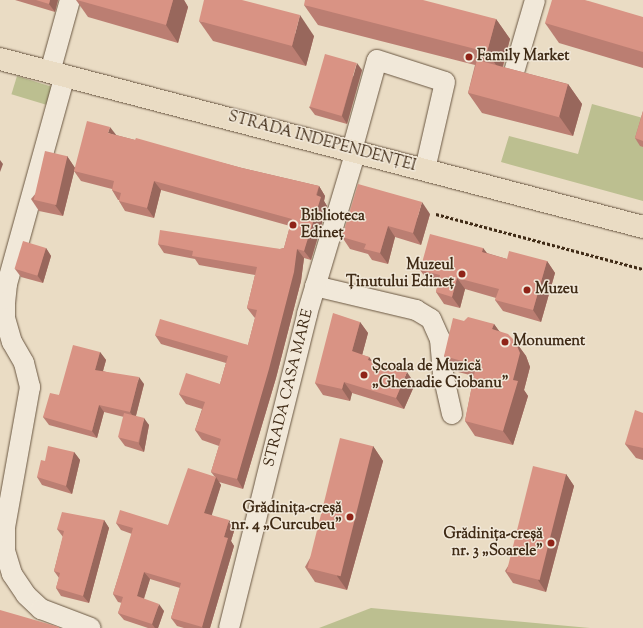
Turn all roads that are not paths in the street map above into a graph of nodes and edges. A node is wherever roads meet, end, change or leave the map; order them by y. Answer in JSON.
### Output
{"nodes":[{"id":1,"x":70,"y":0,"type":"edge"},
{"id":2,"x":535,"y":0,"type":"edge"},
{"id":3,"x":0,"y":59,"type":"edge"},
{"id":4,"x":514,"y":72,"type":"edge"},
{"id":5,"x":58,"y":73,"type":"junction"},
{"id":6,"x":354,"y":150,"type":"junction"},
{"id":7,"x":425,"y":169,"type":"junction"},
{"id":8,"x":643,"y":227,"type":"edge"},
{"id":9,"x":315,"y":286,"type":"junction"},
{"id":10,"x":452,"y":414,"type":"dead end"},
{"id":11,"x":91,"y":628,"type":"edge"},
{"id":12,"x":229,"y":628,"type":"edge"}],
"edges":[{"from":1,"to":5,"type":"street"},
{"from":2,"to":4,"type":"street"},
{"from":3,"to":5,"type":"main road","name":"STRADA INDEPENDENȚEI"},
{"from":5,"to":6,"type":"main road","name":"STRADA INDEPENDENȚEI"},
{"from":5,"to":11,"type":"street"},
{"from":6,"to":7,"type":"main road","name":"STRADA INDEPENDENȚEI"},
{"from":6,"to":7,"type":"street","name":"STRADA CASA MARE"},
{"from":6,"to":9,"type":"street","name":"STRADA CASA MARE"},
{"from":7,"to":8,"type":"main road","name":"STRADA INDEPENDENȚEI"},
{"from":9,"to":10,"type":"street"},
{"from":9,"to":12,"type":"street","name":"STRADA CASA MARE"}]}
